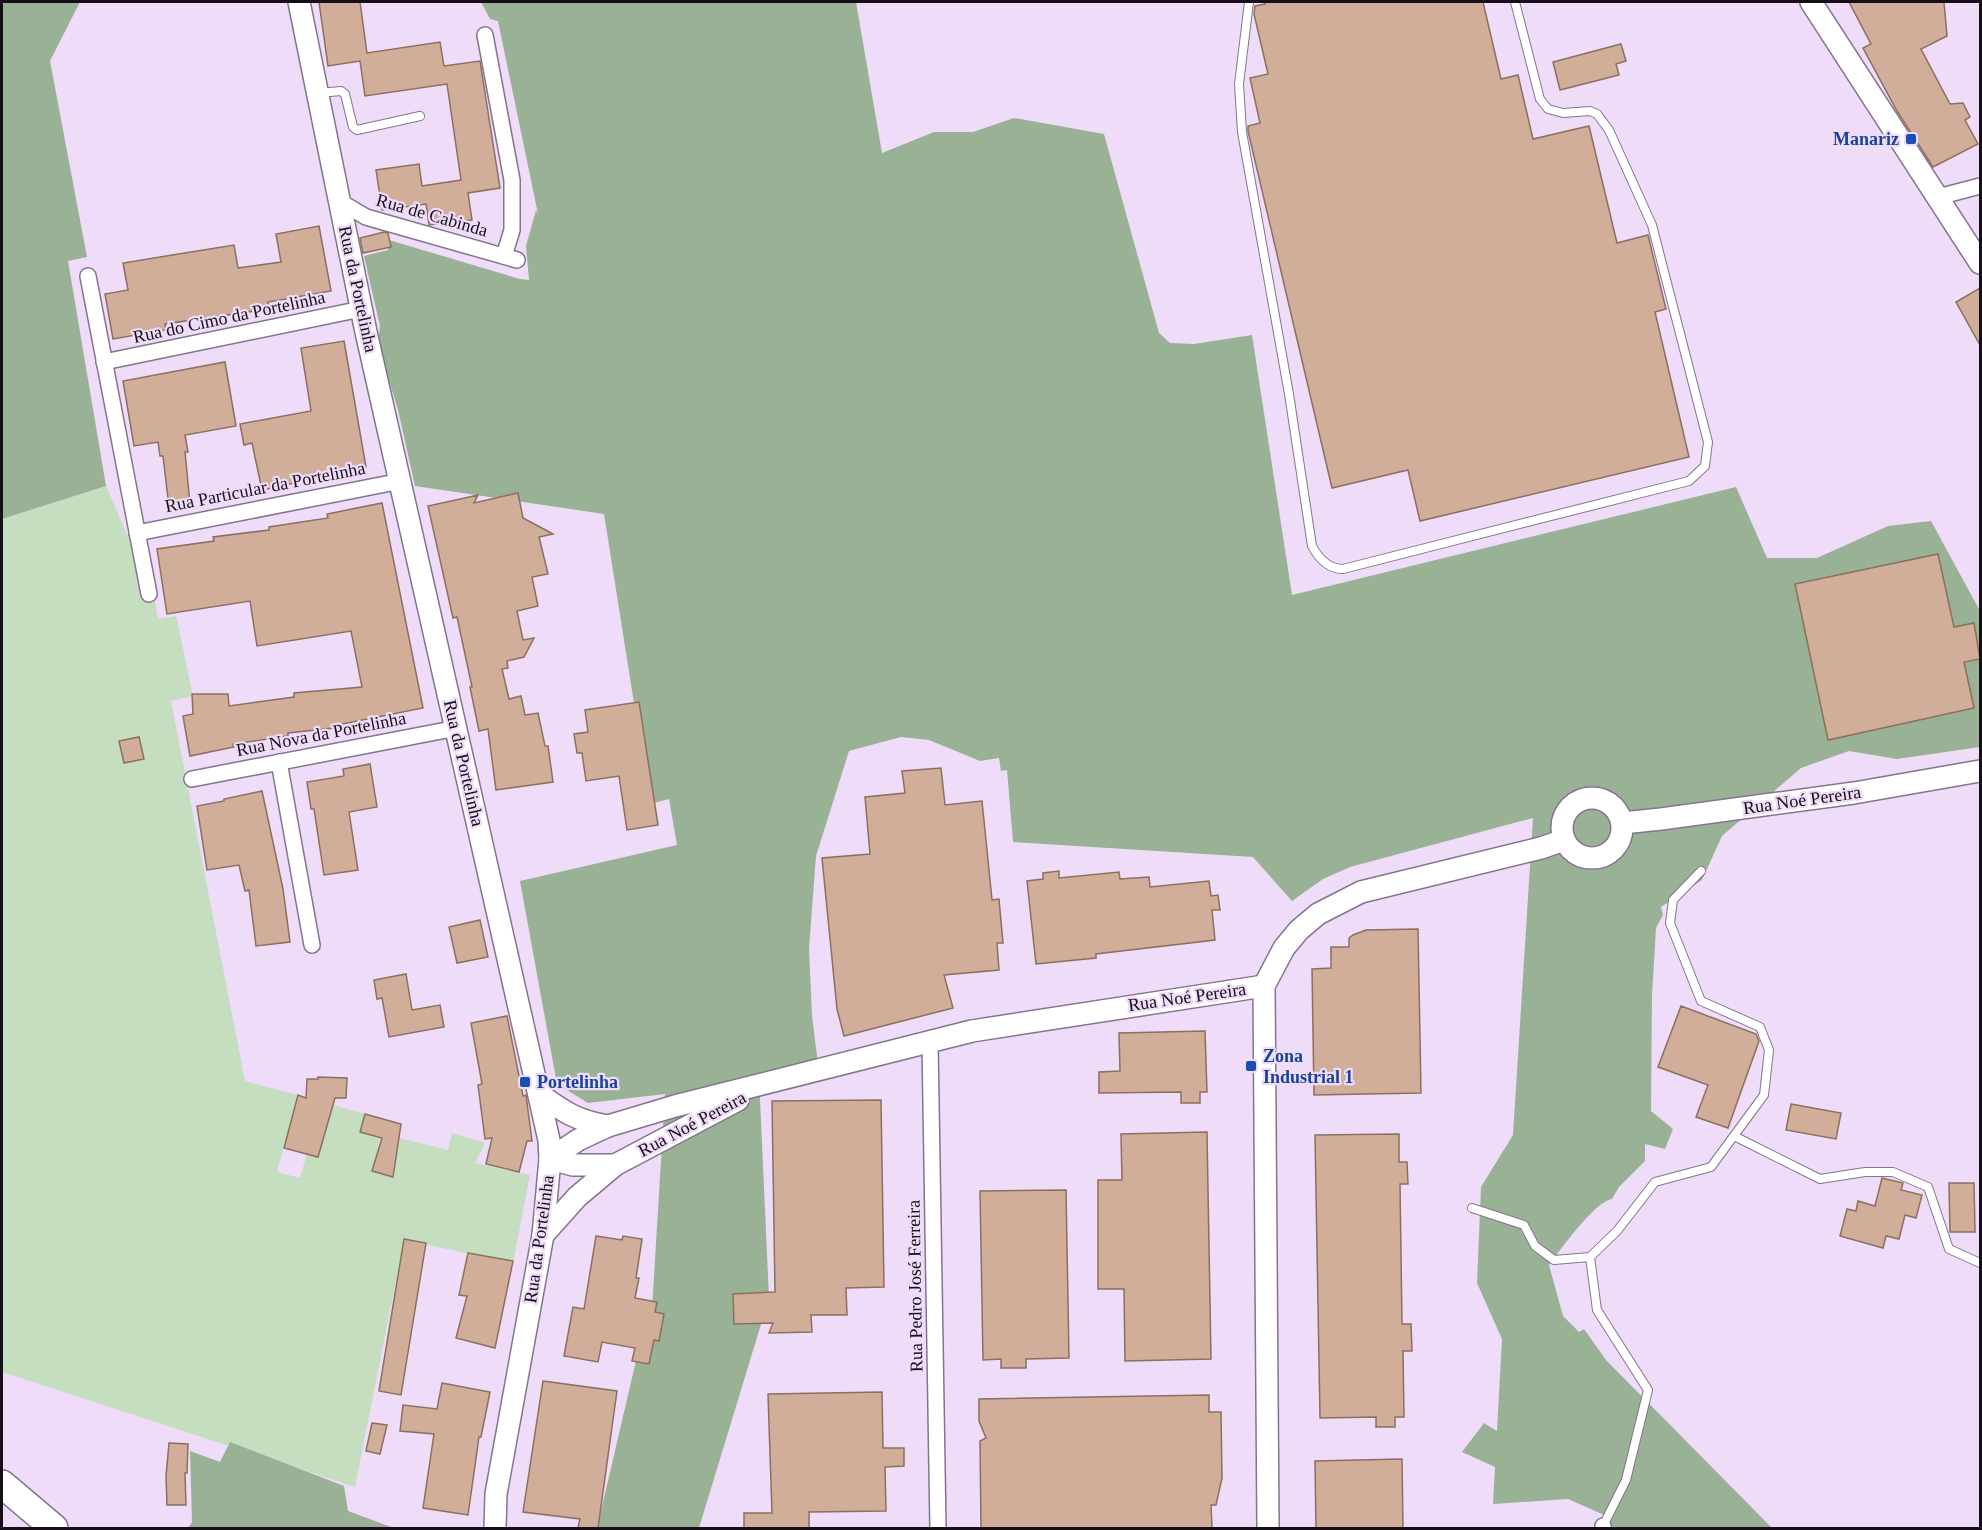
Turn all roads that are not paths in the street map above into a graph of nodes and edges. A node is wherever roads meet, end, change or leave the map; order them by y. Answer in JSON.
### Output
{"nodes":[{"id":1,"x":299,"y":2,"type":"edge"},
{"id":2,"x":1249,"y":2,"type":"edge"},
{"id":3,"x":1515,"y":2,"type":"edge"},
{"id":4,"x":1810,"y":2,"type":"edge"},
{"id":5,"x":485,"y":35,"type":"dead end"},
{"id":6,"x":318,"y":93,"type":"junction"},
{"id":7,"x":420,"y":116,"type":"dead end"},
{"id":8,"x":1980,"y":186,"type":"edge"},
{"id":9,"x":1938,"y":197,"type":"junction"},
{"id":10,"x":339,"y":201,"type":"junction"},
{"id":11,"x":1980,"y":263,"type":"edge"},
{"id":12,"x":88,"y":276,"type":"dead end"},
{"id":13,"x":361,"y":309,"type":"junction"},
{"id":14,"x":104,"y":362,"type":"junction"},
{"id":15,"x":401,"y":481,"type":"junction"},
{"id":16,"x":137,"y":533,"type":"junction"},
{"id":17,"x":149,"y":594,"type":"dead end"},
{"id":18,"x":457,"y":728,"type":"junction"},
{"id":19,"x":279,"y":762,"type":"junction"},
{"id":20,"x":1980,"y":771,"type":"edge"},
{"id":21,"x":192,"y":779,"type":"dead end"},
{"id":22,"x":1622,"y":823,"type":"junction"},
{"id":23,"x":1564,"y":840,"type":"junction"},
{"id":24,"x":1701,"y":871,"type":"dead end"},
{"id":25,"x":312,"y":945,"type":"dead end"},
{"id":26,"x":1264,"y":986,"type":"junction"},
{"id":27,"x":930,"y":1042,"type":"junction"},
{"id":28,"x":770,"y":1084,"type":"junction"},
{"id":29,"x":539,"y":1094,"type":"junction"},
{"id":30,"x":608,"y":1126,"type":"junction"},
{"id":31,"x":1734,"y":1136,"type":"junction"},
{"id":32,"x":550,"y":1159,"type":"junction"},
{"id":33,"x":615,"y":1165,"type":"junction"},
{"id":34,"x":1472,"y":1208,"type":"dead end"},
{"id":35,"x":543,"y":1235,"type":"junction"},
{"id":36,"x":1590,"y":1257,"type":"junction"},
{"id":37,"x":1980,"y":1263,"type":"edge"},
{"id":38,"x":2,"y":1484,"type":"edge"},
{"id":39,"x":1603,"y":1527,"type":"edge"},
{"id":40,"x":54,"y":1528,"type":"edge"},
{"id":41,"x":495,"y":1528,"type":"edge"},
{"id":42,"x":938,"y":1528,"type":"edge"},
{"id":43,"x":1268,"y":1528,"type":"edge"}],
"edges":[{"from":1,"to":6,"type":"street","name":"Rua da Portelinha"},
{"from":2,"to":3,"type":"lane"},
{"from":4,"to":9,"type":"street"},
{"from":5,"to":10,"type":"street","name":"Rua de Cabinda"},
{"from":6,"to":7,"type":"lane"},
{"from":6,"to":10,"type":"street","name":"Rua da Portelinha"},
{"from":8,"to":9,"type":"street"},
{"from":9,"to":11,"type":"street"},
{"from":10,"to":13,"type":"street","name":"Rua da Portelinha"},
{"from":12,"to":14,"type":"street"},
{"from":13,"to":14,"type":"street","name":"Rua do Cimo da Portelinha"},
{"from":13,"to":15,"type":"street","name":"Rua da Portelinha"},
{"from":14,"to":16,"type":"street"},
{"from":15,"to":16,"type":"street","name":"Rua Particular da Portelinha"},
{"from":15,"to":18,"type":"street","name":"Rua da Portelinha"},
{"from":16,"to":17,"type":"street"},
{"from":18,"to":19,"type":"street","name":"Rua Nova da Portelinha"},
{"from":18,"to":29,"type":"street","name":"Rua da Portelinha"},
{"from":19,"to":21,"type":"street","name":"Rua Nova da Portelinha"},
{"from":19,"to":25,"type":"street"},
{"from":20,"to":22,"type":"street","name":"Rua Noé Pereira"},
{"from":22,"to":23,"type":"street"},
{"from":22,"to":23,"type":"street"},
{"from":23,"to":26,"type":"street","name":"Rua Noé Pereira"},
{"from":24,"to":31,"type":"lane"},
{"from":26,"to":27,"type":"street","name":"Rua Noé Pereira"},
{"from":26,"to":43,"type":"street"},
{"from":27,"to":28,"type":"street","name":"Rua Noé Pereira"},
{"from":27,"to":42,"type":"street","name":"Rua Pedro José Ferreira"},
{"from":28,"to":30,"type":"street","name":"Rua Noé Pereira"},
{"from":28,"to":33,"type":"street","name":"Rua Noé Pereira"},
{"from":29,"to":30,"type":"street","name":"Rua Noé Pereira"},
{"from":29,"to":32,"type":"street","name":"Rua da Portelinha"},
{"from":30,"to":32,"type":"street","name":"Rua Noé Pereira"},
{"from":31,"to":36,"type":"lane"},
{"from":31,"to":37,"type":"lane"},
{"from":32,"to":33,"type":"street","name":"Rua Noé Pereira"},
{"from":32,"to":35,"type":"street","name":"Rua da Portelinha"},
{"from":33,"to":35,"type":"street","name":"Rua Noé Pereira"},
{"from":34,"to":36,"type":"lane"},
{"from":35,"to":41,"type":"street","name":"Rua da Portelinha"},
{"from":36,"to":39,"type":"lane"},
{"from":38,"to":40,"type":"highway"}]}
